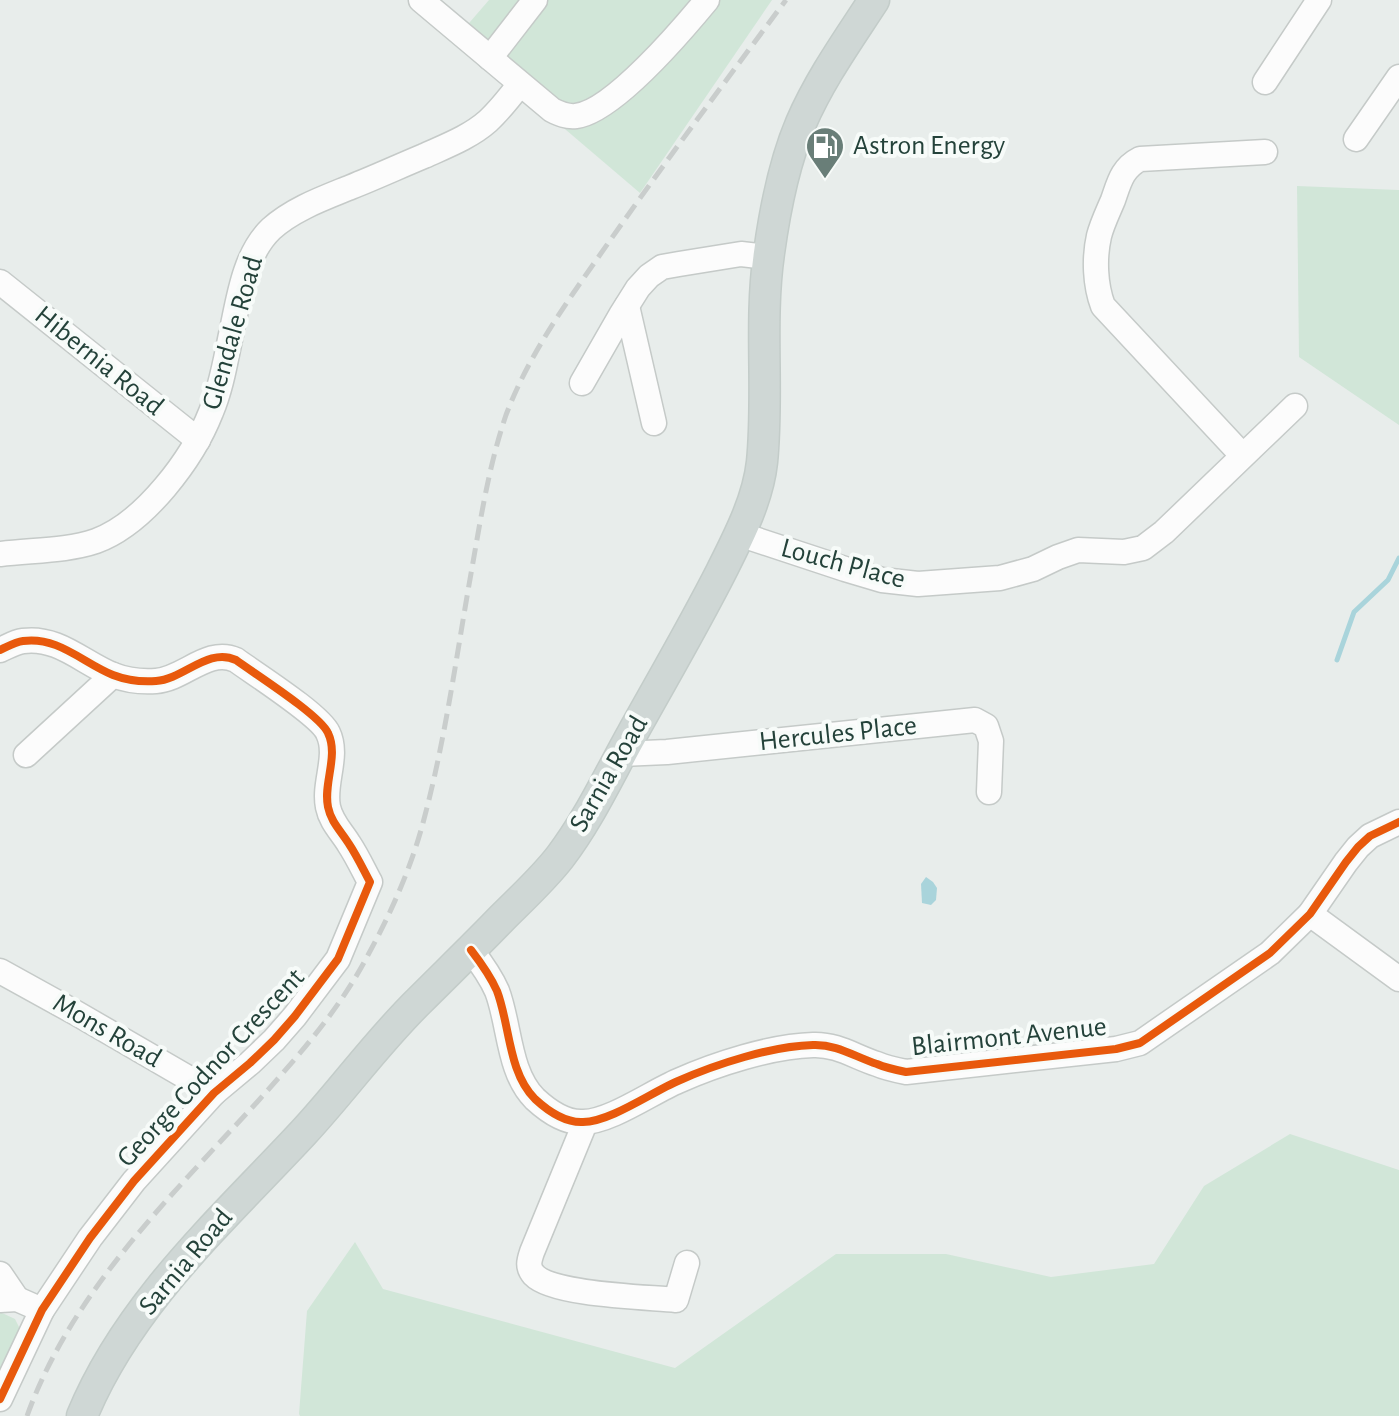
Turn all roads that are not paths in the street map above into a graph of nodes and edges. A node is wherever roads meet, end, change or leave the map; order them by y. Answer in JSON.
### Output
{"nodes":[{"id":1,"x":421,"y":0,"type":"edge"},
{"id":2,"x":535,"y":0,"type":"edge"},
{"id":3,"x":707,"y":0,"type":"edge"},
{"id":4,"x":874,"y":0,"type":"edge"},
{"id":5,"x":1319,"y":0,"type":"edge"},
{"id":6,"x":490,"y":58,"type":"junction"},
{"id":7,"x":1399,"y":77,"type":"edge"},
{"id":8,"x":1265,"y":82,"type":"dead end"},
{"id":9,"x":520,"y":84,"type":"junction"},
{"id":10,"x":1356,"y":139,"type":"dead end"},
{"id":11,"x":1265,"y":152,"type":"dead end"},
{"id":12,"x":768,"y":257,"type":"junction"},
{"id":13,"x":0,"y":282,"type":"edge"},
{"id":14,"x":627,"y":306,"type":"junction"},
{"id":15,"x":582,"y":383,"type":"dead end"},
{"id":16,"x":1295,"y":406,"type":"dead end"},
{"id":17,"x":654,"y":423,"type":"dead end"},
{"id":18,"x":198,"y":440,"type":"junction"},
{"id":19,"x":1242,"y":455,"type":"junction"},
{"id":20,"x":739,"y":534,"type":"junction"},
{"id":21,"x":0,"y":554,"type":"edge"},
{"id":22,"x":0,"y":650,"type":"edge"},
{"id":23,"x":113,"y":675,"type":"junction"},
{"id":24,"x":621,"y":754,"type":"junction"},
{"id":25,"x":26,"y":755,"type":"dead end"},
{"id":26,"x":989,"y":792,"type":"dead end"},
{"id":27,"x":1399,"y":822,"type":"edge"},
{"id":28,"x":1310,"y":914,"type":"junction"},
{"id":29,"x":471,"y":950,"type":"junction"},
{"id":30,"x":0,"y":971,"type":"edge"},
{"id":31,"x":1399,"y":979,"type":"edge"},
{"id":32,"x":214,"y":1093,"type":"junction"},
{"id":33,"x":585,"y":1123,"type":"junction"},
{"id":34,"x":687,"y":1263,"type":"dead end"},
{"id":35,"x":0,"y":1274,"type":"edge"},
{"id":36,"x":8,"y":1299,"type":"edge"},
{"id":37,"x":42,"y":1310,"type":"junction"},
{"id":38,"x":0,"y":1399,"type":"edge"},
{"id":39,"x":82,"y":1416,"type":"edge"}],
"edges":[{"from":1,"to":6,"type":"street"},
{"from":2,"to":6,"type":"street"},
{"from":3,"to":9,"type":"street"},
{"from":4,"to":12,"type":"main road","name":"Sarnia Road"},
{"from":5,"to":8,"type":"street"},
{"from":6,"to":9,"type":"street"},
{"from":7,"to":10,"type":"street"},
{"from":9,"to":18,"type":"street","name":"Glendale Road"},
{"from":11,"to":19,"type":"street"},
{"from":12,"to":14,"type":"street"},
{"from":12,"to":20,"type":"main road","name":"Sarnia Road"},
{"from":13,"to":18,"type":"street","name":"Hibernia Road"},
{"from":14,"to":15,"type":"street"},
{"from":14,"to":17,"type":"street"},
{"from":16,"to":19,"type":"street","name":"Louch Place"},
{"from":18,"to":21,"type":"street","name":"Glendale Road"},
{"from":19,"to":20,"type":"street","name":"Louch Place"},
{"from":20,"to":24,"type":"main road","name":"Sarnia Road"},
{"from":22,"to":23,"type":"street"},
{"from":23,"to":25,"type":"street"},
{"from":23,"to":32,"type":"street","name":"George Codnor Crescent"},
{"from":24,"to":26,"type":"street","name":"Hercules Place"},
{"from":24,"to":29,"type":"main road","name":"Sarnia Road"},
{"from":27,"to":28,"type":"street","name":"Blairmont Avenue"},
{"from":28,"to":31,"type":"street"},
{"from":28,"to":33,"type":"street","name":"Blairmont Avenue"},
{"from":29,"to":33,"type":"street"},
{"from":29,"to":39,"type":"main road","name":"Sarnia Road"},
{"from":30,"to":32,"type":"street","name":"Mons Road"},
{"from":32,"to":37,"type":"street","name":"George Codnor Crescent"},
{"from":33,"to":34,"type":"street"},
{"from":35,"to":36,"type":"street"},
{"from":36,"to":37,"type":"street"},
{"from":37,"to":38,"type":"street","name":"George Codnor Crescent"}]}
